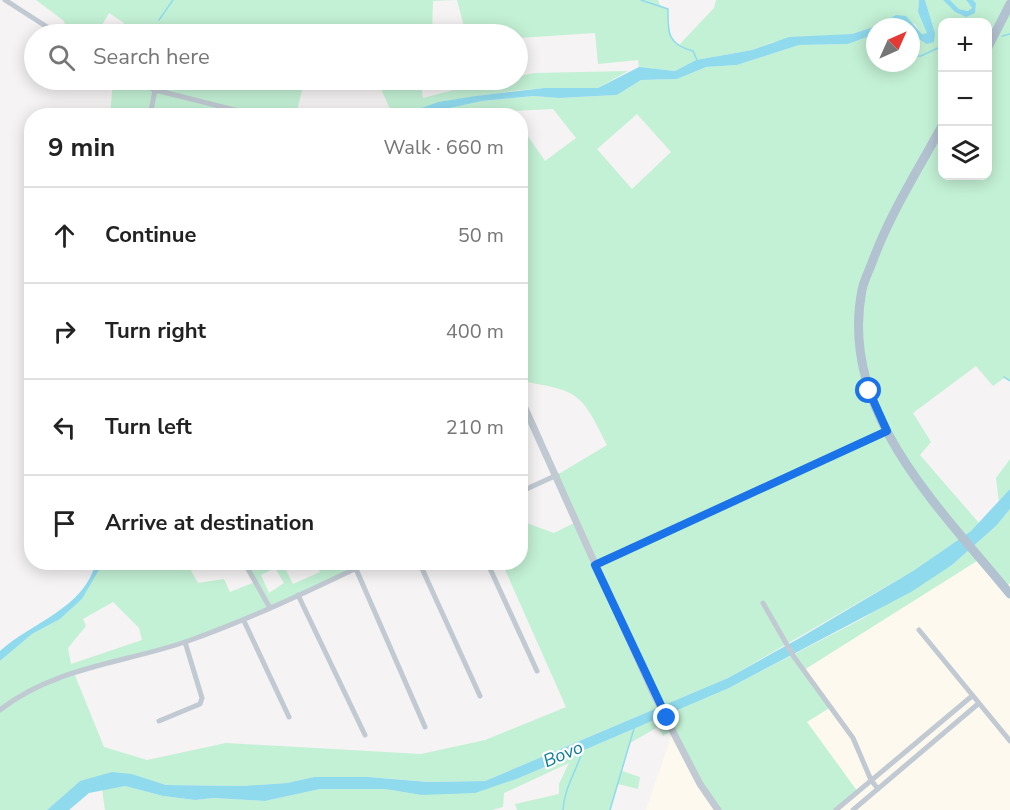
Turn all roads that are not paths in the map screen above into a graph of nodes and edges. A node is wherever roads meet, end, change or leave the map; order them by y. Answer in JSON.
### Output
{"nodes":[{"id":1,"x":5,"y":0,"type":"edge"},
{"id":2,"x":1010,"y":4,"type":"edge"},
{"id":3,"x":42,"y":24,"type":"edge"},
{"id":4,"x":992,"y":38,"type":"edge"},
{"id":5,"x":155,"y":90,"type":"joint"},
{"id":6,"x":152,"y":108,"type":"edge"},
{"id":7,"x":227,"y":108,"type":"edge"},
{"id":8,"x":938,"y":133,"type":"edge"},
{"id":9,"x":528,"y":414,"type":"edge"},
{"id":10,"x":887,"y":431,"type":"junction"},
{"id":11,"x":557,"y":475,"type":"junction"},
{"id":12,"x":528,"y":488,"type":"edge"},
{"id":13,"x":595,"y":565,"type":"junction"},
{"id":14,"x":249,"y":570,"type":"edge"},
{"id":15,"x":354,"y":570,"type":"edge"},
{"id":16,"x":356,"y":570,"type":"edge"},
{"id":17,"x":423,"y":570,"type":"edge"},
{"id":18,"x":492,"y":570,"type":"edge"},
{"id":19,"x":1010,"y":594,"type":"edge"},
{"id":20,"x":298,"y":595,"type":"junction"},
{"id":21,"x":763,"y":603,"type":"dead end"},
{"id":22,"x":270,"y":608,"type":"junction"},
{"id":23,"x":244,"y":621,"type":"junction"},
{"id":24,"x":919,"y":630,"type":"dead end"},
{"id":25,"x":185,"y":642,"type":"junction"},
{"id":26,"x":537,"y":671,"type":"dead end"},
{"id":27,"x":480,"y":696,"type":"dead end"},
{"id":28,"x":972,"y":696,"type":"junction"},
{"id":29,"x":978,"y":704,"type":"junction"},
{"id":30,"x":0,"y":710,"type":"edge"},
{"id":31,"x":289,"y":717,"type":"dead end"},
{"id":32,"x":159,"y":721,"type":"dead end"},
{"id":33,"x":425,"y":728,"type":"dead end"},
{"id":34,"x":365,"y":735,"type":"dead end"},
{"id":35,"x":1010,"y":741,"type":"edge"},
{"id":36,"x":871,"y":780,"type":"junction"},
{"id":37,"x":878,"y":789,"type":"junction"},
{"id":38,"x":718,"y":810,"type":"edge"},
{"id":39,"x":836,"y":810,"type":"edge"},
{"id":40,"x":853,"y":810,"type":"edge"}],
"edges":[{"from":1,"to":3,"type":"street"},
{"from":2,"to":4,"type":"main road"},
{"from":5,"to":6,"type":"street"},
{"from":5,"to":7,"type":"street"},
{"from":8,"to":10,"type":"main road"},
{"from":9,"to":11,"type":"street"},
{"from":10,"to":13,"type":"street"},
{"from":10,"to":19,"type":"main road"},
{"from":11,"to":12,"type":"street"},
{"from":11,"to":13,"type":"street"},
{"from":13,"to":38,"type":"street"},
{"from":14,"to":22,"type":"street"},
{"from":15,"to":20,"type":"street"},
{"from":16,"to":33,"type":"street"},
{"from":17,"to":27,"type":"street"},
{"from":18,"to":26,"type":"street"},
{"from":20,"to":22,"type":"street"},
{"from":20,"to":34,"type":"street"},
{"from":21,"to":36,"type":"street"},
{"from":22,"to":23,"type":"street"},
{"from":23,"to":25,"type":"street"},
{"from":23,"to":31,"type":"street"},
{"from":24,"to":28,"type":"street"},
{"from":25,"to":30,"type":"street"},
{"from":25,"to":32,"type":"street"},
{"from":28,"to":29,"type":"street"},
{"from":28,"to":36,"type":"street"},
{"from":29,"to":35,"type":"street"},
{"from":29,"to":37,"type":"street"},
{"from":36,"to":37,"type":"street"},
{"from":36,"to":39,"type":"street"},
{"from":37,"to":40,"type":"street"}]}
